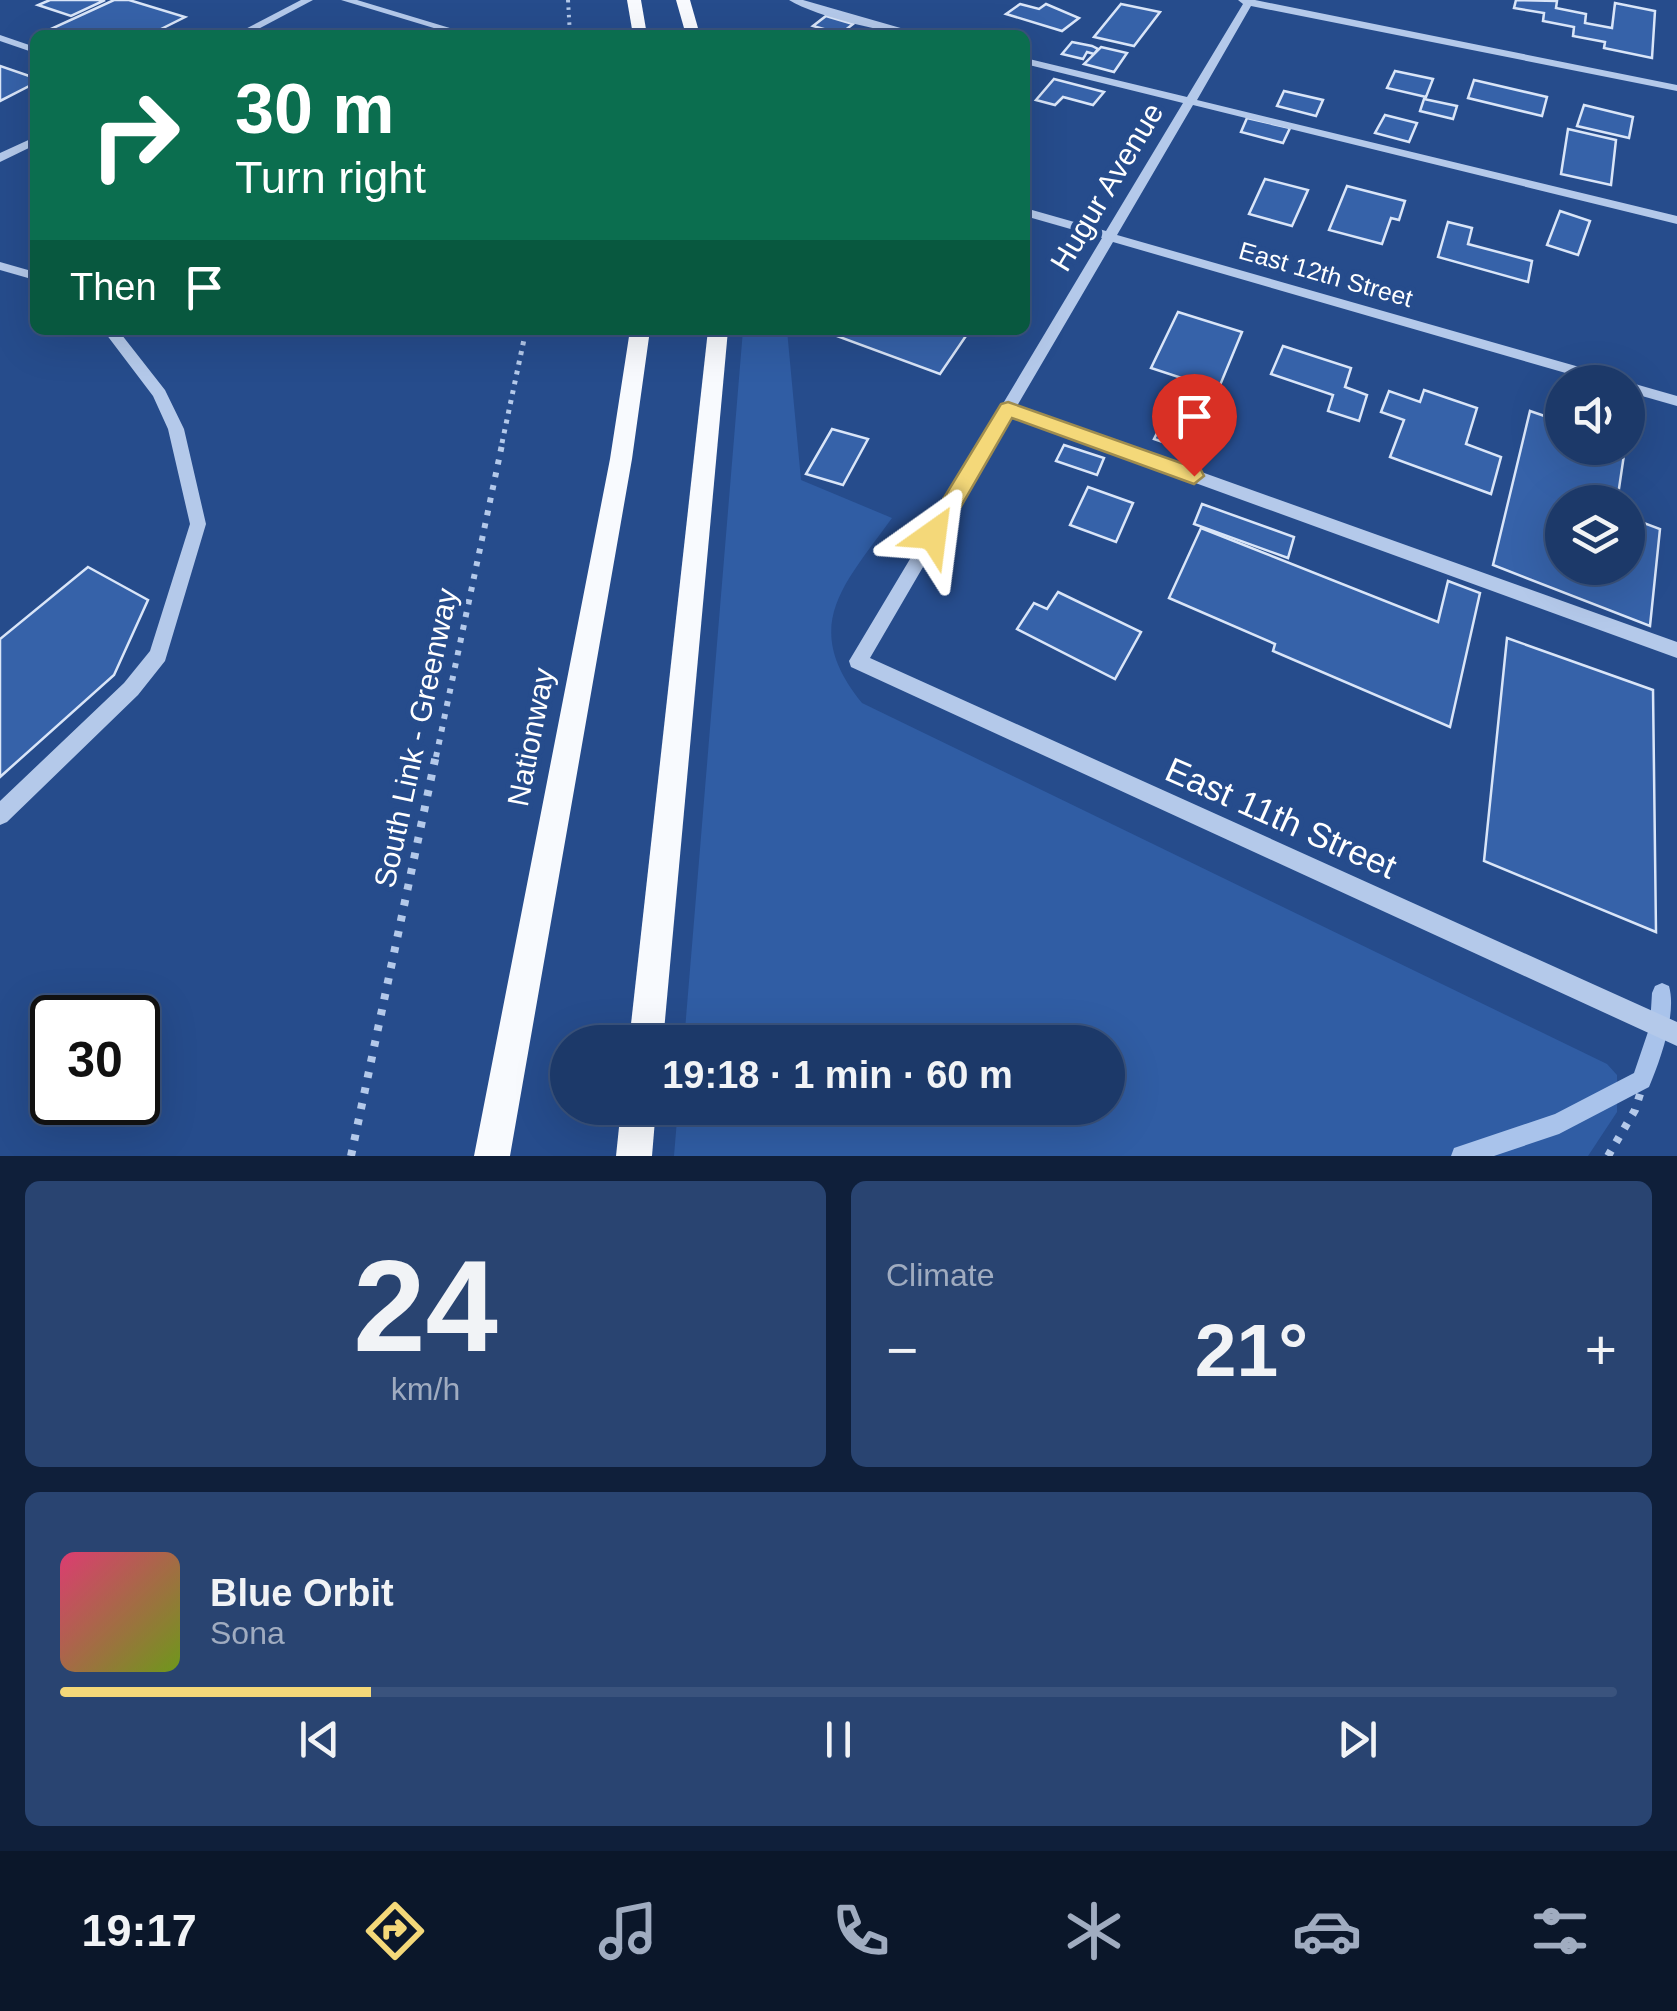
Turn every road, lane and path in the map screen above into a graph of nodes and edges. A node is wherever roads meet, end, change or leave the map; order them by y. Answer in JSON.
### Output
{"nodes":[{"id":1,"x":308,"y":0,"type":"edge"},
{"id":2,"x":346,"y":0,"type":"edge"},
{"id":3,"x":568,"y":0,"type":"edge"},
{"id":4,"x":634,"y":0,"type":"edge"},
{"id":5,"x":683,"y":0,"type":"edge"},
{"id":6,"x":794,"y":0,"type":"edge"},
{"id":7,"x":1245,"y":1,"type":"edge"},
{"id":8,"x":250,"y":30,"type":"edge"},
{"id":9,"x":451,"y":30,"type":"edge"},
{"id":10,"x":570,"y":30,"type":"edge"},
{"id":11,"x":639,"y":30,"type":"edge"},
{"id":12,"x":692,"y":30,"type":"edge"},
{"id":13,"x":900,"y":30,"type":"edge"},
{"id":14,"x":0,"y":38,"type":"edge"},
{"id":15,"x":30,"y":48,"type":"edge"},
{"id":16,"x":1030,"y":62,"type":"edge"},
{"id":17,"x":1677,"y":88,"type":"edge"},
{"id":18,"x":1190,"y":101,"type":"junction"},
{"id":19,"x":30,"y":143,"type":"edge"},
{"id":20,"x":0,"y":158,"type":"edge"},
{"id":21,"x":1030,"y":214,"type":"edge"},
{"id":22,"x":1677,"y":220,"type":"edge"},
{"id":23,"x":1109,"y":238,"type":"junction"},
{"id":24,"x":0,"y":266,"type":"edge"},
{"id":25,"x":30,"y":275,"type":"edge"},
{"id":26,"x":114,"y":335,"type":"edge"},
{"id":27,"x":525,"y":335,"type":"edge"},
{"id":28,"x":639,"y":335,"type":"edge"},
{"id":29,"x":717,"y":335,"type":"edge"},
{"id":30,"x":1554,"y":365,"type":"edge"},
{"id":31,"x":1645,"y":391,"type":"edge"},
{"id":32,"x":1677,"y":401,"type":"edge"},
{"id":33,"x":1008,"y":409,"type":"junction"},
{"id":34,"x":1677,"y":650,"type":"edge"},
{"id":35,"x":858,"y":661,"type":"joint"},
{"id":36,"x":0,"y":816,"type":"edge"},
{"id":37,"x":648,"y":1025,"type":"edge"},
{"id":38,"x":1677,"y":1034,"type":"edge"},
{"id":39,"x":1641,"y":1090,"type":"dead end"},
{"id":40,"x":637,"y":1125,"type":"edge"},
{"id":41,"x":351,"y":1156,"type":"edge"},
{"id":42,"x":492,"y":1156,"type":"edge"},
{"id":43,"x":634,"y":1156,"type":"edge"},
{"id":44,"x":1608,"y":1156,"type":"edge"}],
"edges":[{"from":1,"to":8,"type":"street"},
{"from":2,"to":9,"type":"street"},
{"from":3,"to":10,"type":"path"},
{"from":4,"to":11,"type":"main road"},
{"from":5,"to":12,"type":"main road"},
{"from":6,"to":13,"type":"street"},
{"from":7,"to":17,"type":"street"},
{"from":7,"to":18,"type":"street","name":"Hugur Avenue"},
{"from":14,"to":15,"type":"street"},
{"from":16,"to":18,"type":"street"},
{"from":18,"to":22,"type":"street"},
{"from":18,"to":23,"type":"street","name":"Hugur Avenue"},
{"from":19,"to":20,"type":"street"},
{"from":21,"to":23,"type":"street","name":"East 12th Street"},
{"from":23,"to":30,"type":"street","name":"East 12th Street"},
{"from":23,"to":33,"type":"street","name":"Hugur Avenue"},
{"from":24,"to":25,"type":"street"},
{"from":26,"to":36,"type":"street"},
{"from":27,"to":41,"type":"path","name":"South Link - Greenway"},
{"from":28,"to":42,"type":"main road","name":"Nationway"},
{"from":29,"to":37,"type":"main road"},
{"from":31,"to":32,"type":"street"},
{"from":33,"to":34,"type":"street"},
{"from":33,"to":35,"type":"street","name":"Hugur Avenue"},
{"from":35,"to":38,"type":"street","name":"East 11th Street"},
{"from":39,"to":44,"type":"path"},
{"from":40,"to":43,"type":"main road"}]}
